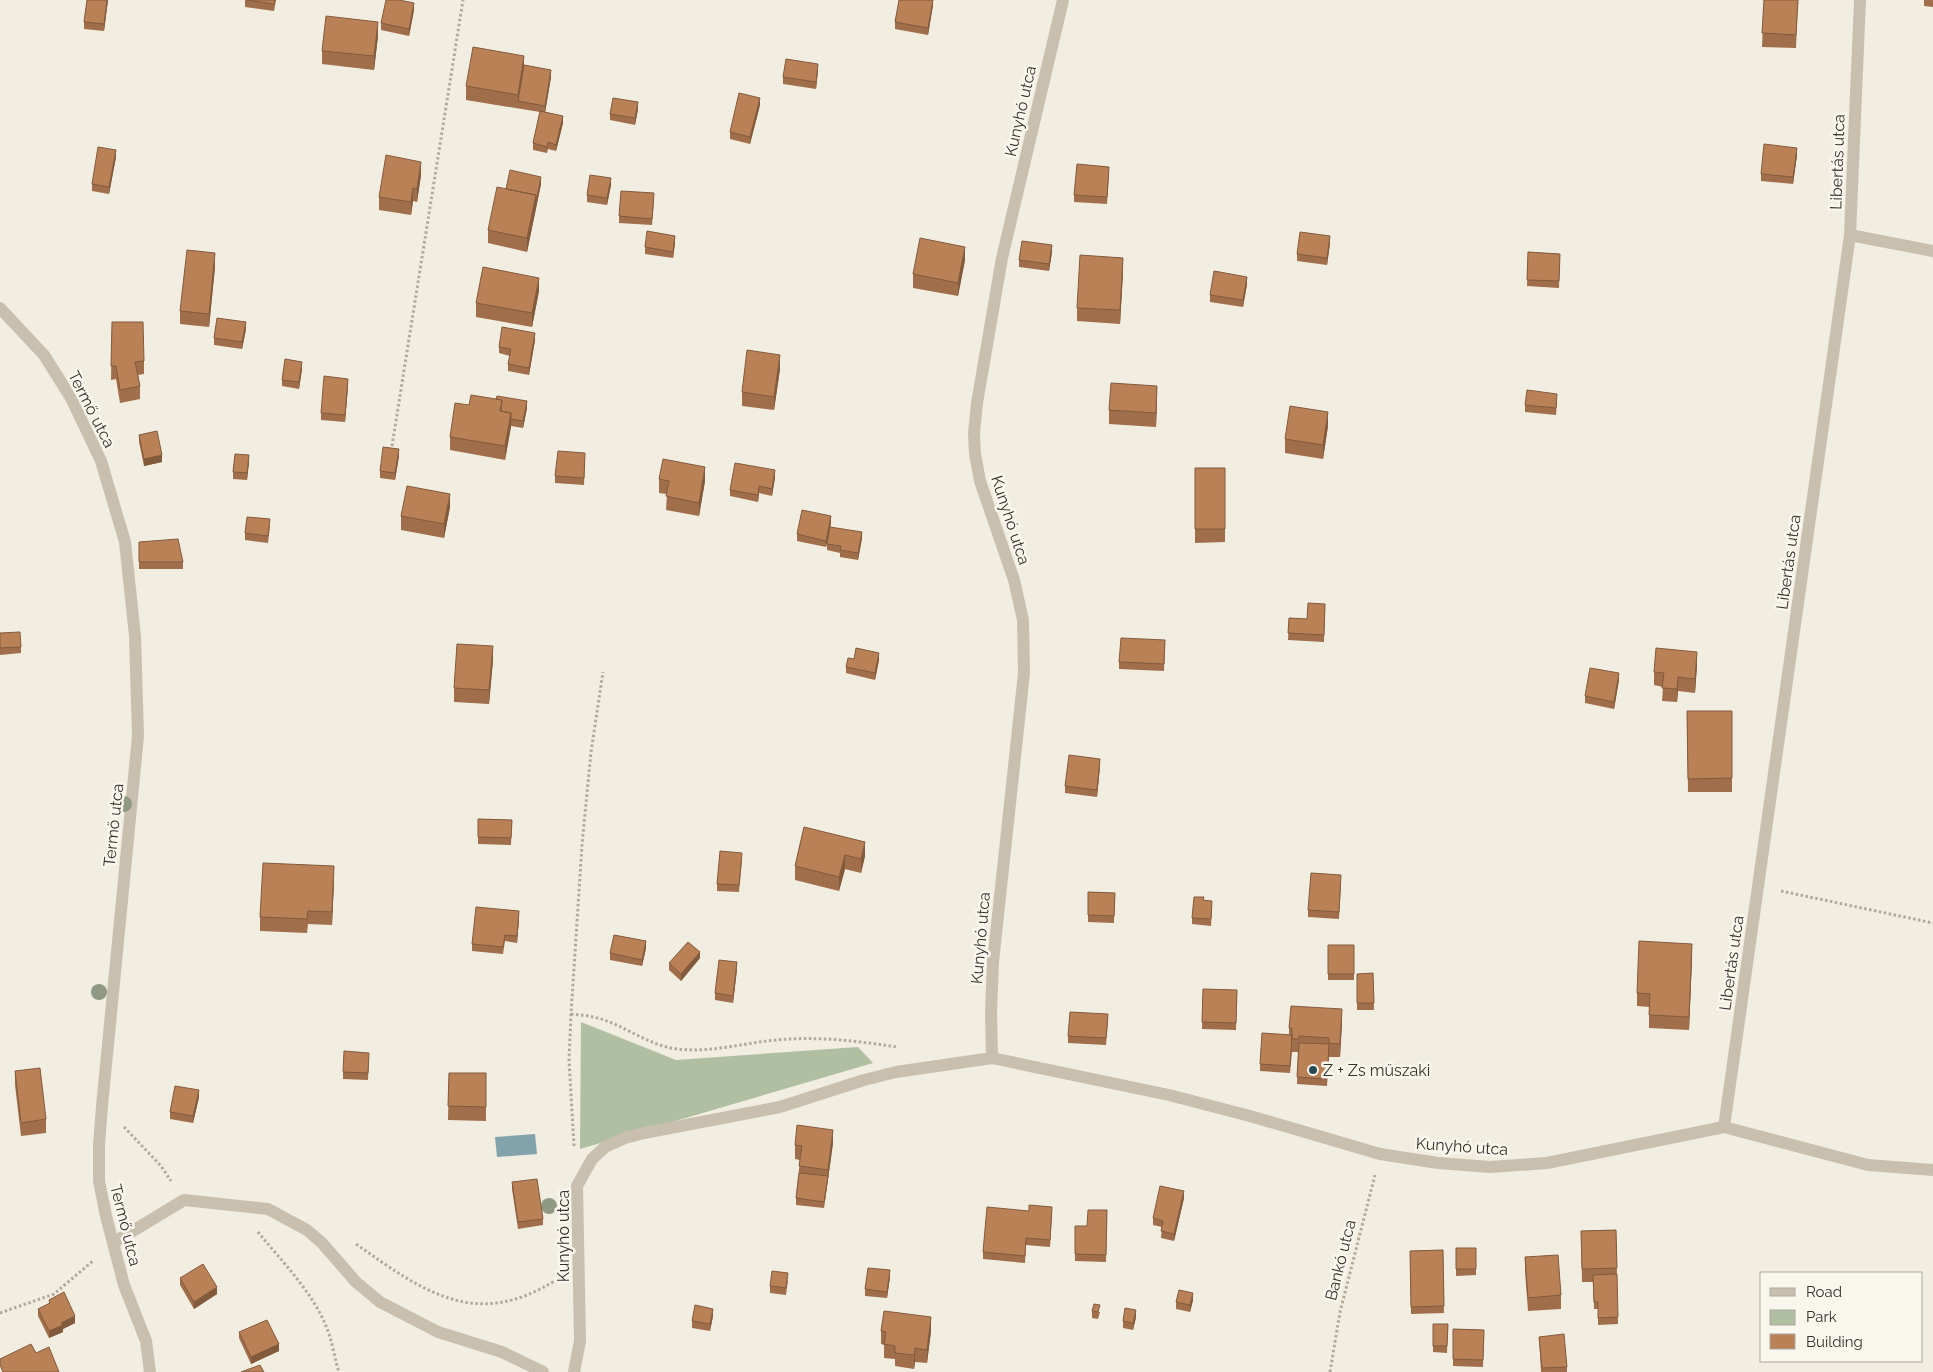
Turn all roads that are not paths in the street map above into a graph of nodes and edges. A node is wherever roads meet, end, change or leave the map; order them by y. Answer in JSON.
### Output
{"nodes":[{"id":1,"x":1063,"y":0,"type":"edge"},
{"id":2,"x":1860,"y":0,"type":"edge"},
{"id":3,"x":1850,"y":235,"type":"junction"},
{"id":4,"x":1933,"y":251,"type":"edge"},
{"id":5,"x":0,"y":308,"type":"edge"},
{"id":6,"x":992,"y":1058,"type":"junction"},
{"id":7,"x":1724,"y":1127,"type":"junction"},
{"id":8,"x":1933,"y":1170,"type":"edge"},
{"id":9,"x":113,"y":1243,"type":"junction"},
{"id":10,"x":150,"y":1372,"type":"edge"},
{"id":11,"x":543,"y":1372,"type":"edge"},
{"id":12,"x":574,"y":1372,"type":"edge"}],
"edges":[{"from":1,"to":6,"type":"street","name":"Kunyhó utca"},
{"from":2,"to":3,"type":"street","name":"Libertás utca"},
{"from":3,"to":4,"type":"street"},
{"from":3,"to":7,"type":"street","name":"Libertás utca"},
{"from":5,"to":9,"type":"street","name":"Termő utca"},
{"from":6,"to":7,"type":"street","name":"Kunyhó utca"},
{"from":6,"to":12,"type":"street","name":"Kunyhó utca"},
{"from":7,"to":8,"type":"street","name":"Kunyhó utca"},
{"from":9,"to":10,"type":"street","name":"Termő utca"},
{"from":9,"to":11,"type":"street"}]}
